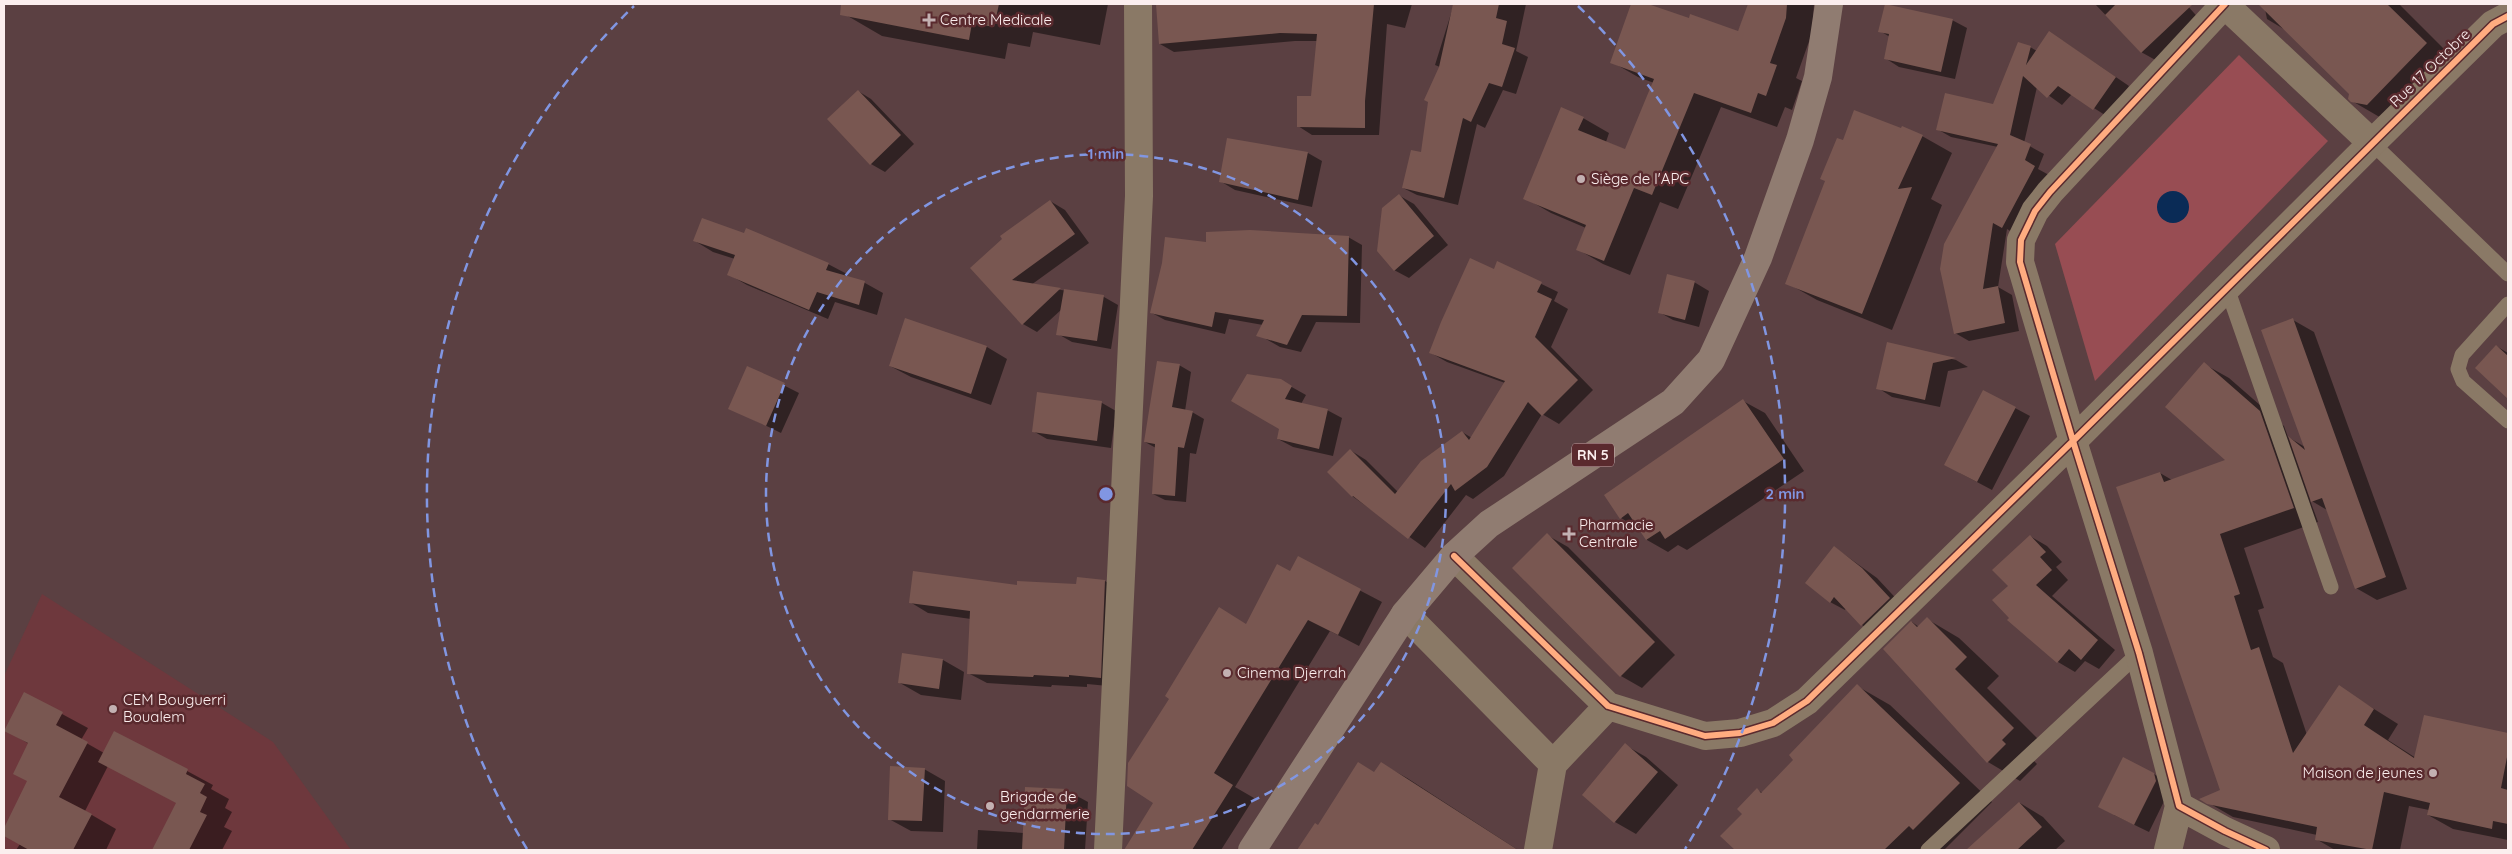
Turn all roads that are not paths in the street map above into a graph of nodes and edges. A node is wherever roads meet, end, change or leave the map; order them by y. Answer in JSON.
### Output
{"nodes":[{"id":1,"x":1138,"y":4,"type":"edge"},
{"id":2,"x":1829,"y":4,"type":"edge"},
{"id":3,"x":2225,"y":4,"type":"edge"},
{"id":4,"x":2508,"y":16,"type":"edge"},
{"id":5,"x":2372,"y":143,"type":"junction"},
{"id":6,"x":2508,"y":274,"type":"edge"},
{"id":7,"x":2227,"y":288,"type":"junction"},
{"id":8,"x":2508,"y":304,"type":"edge"},
{"id":9,"x":2508,"y":421,"type":"edge"},
{"id":10,"x":2073,"y":442,"type":"junction"},
{"id":11,"x":1454,"y":556,"type":"junction"},
{"id":12,"x":2331,"y":587,"type":"dead end"},
{"id":13,"x":1405,"y":614,"type":"junction"},
{"id":14,"x":2139,"y":653,"type":"junction"},
{"id":15,"x":1608,"y":706,"type":"junction"},
{"id":16,"x":1552,"y":764,"type":"junction"},
{"id":17,"x":2179,"y":806,"type":"junction"},
{"id":18,"x":1108,"y":850,"type":"edge"},
{"id":19,"x":1252,"y":850,"type":"edge"},
{"id":20,"x":1538,"y":850,"type":"edge"},
{"id":21,"x":1928,"y":850,"type":"edge"},
{"id":22,"x":2168,"y":850,"type":"edge"},
{"id":23,"x":2266,"y":850,"type":"edge"}],
"edges":[{"from":1,"to":18,"type":"street"},
{"from":2,"to":11,"type":"main road","number":"RN 5"},
{"from":3,"to":5,"type":"street"},
{"from":3,"to":10,"type":"street"},
{"from":4,"to":5,"type":"street","name":"Rue 17 Octobre"},
{"from":5,"to":6,"type":"lane"},
{"from":5,"to":7,"type":"street","name":"Rue 17 Octobre"},
{"from":7,"to":10,"type":"street","name":"Rue 17 Octobre"},
{"from":7,"to":12,"type":"lane"},
{"from":8,"to":9,"type":"lane"},
{"from":10,"to":14,"type":"street"},
{"from":10,"to":15,"type":"street","name":"Rue 17 Octobre"},
{"from":11,"to":13,"type":"main road","number":"RN 5"},
{"from":11,"to":15,"type":"street"},
{"from":13,"to":16,"type":"street"},
{"from":13,"to":19,"type":"main road","number":"RN 5"},
{"from":14,"to":17,"type":"street"},
{"from":14,"to":21,"type":"lane"},
{"from":15,"to":16,"type":"street"},
{"from":16,"to":20,"type":"street"},
{"from":17,"to":22,"type":"street"},
{"from":17,"to":23,"type":"street"}]}
